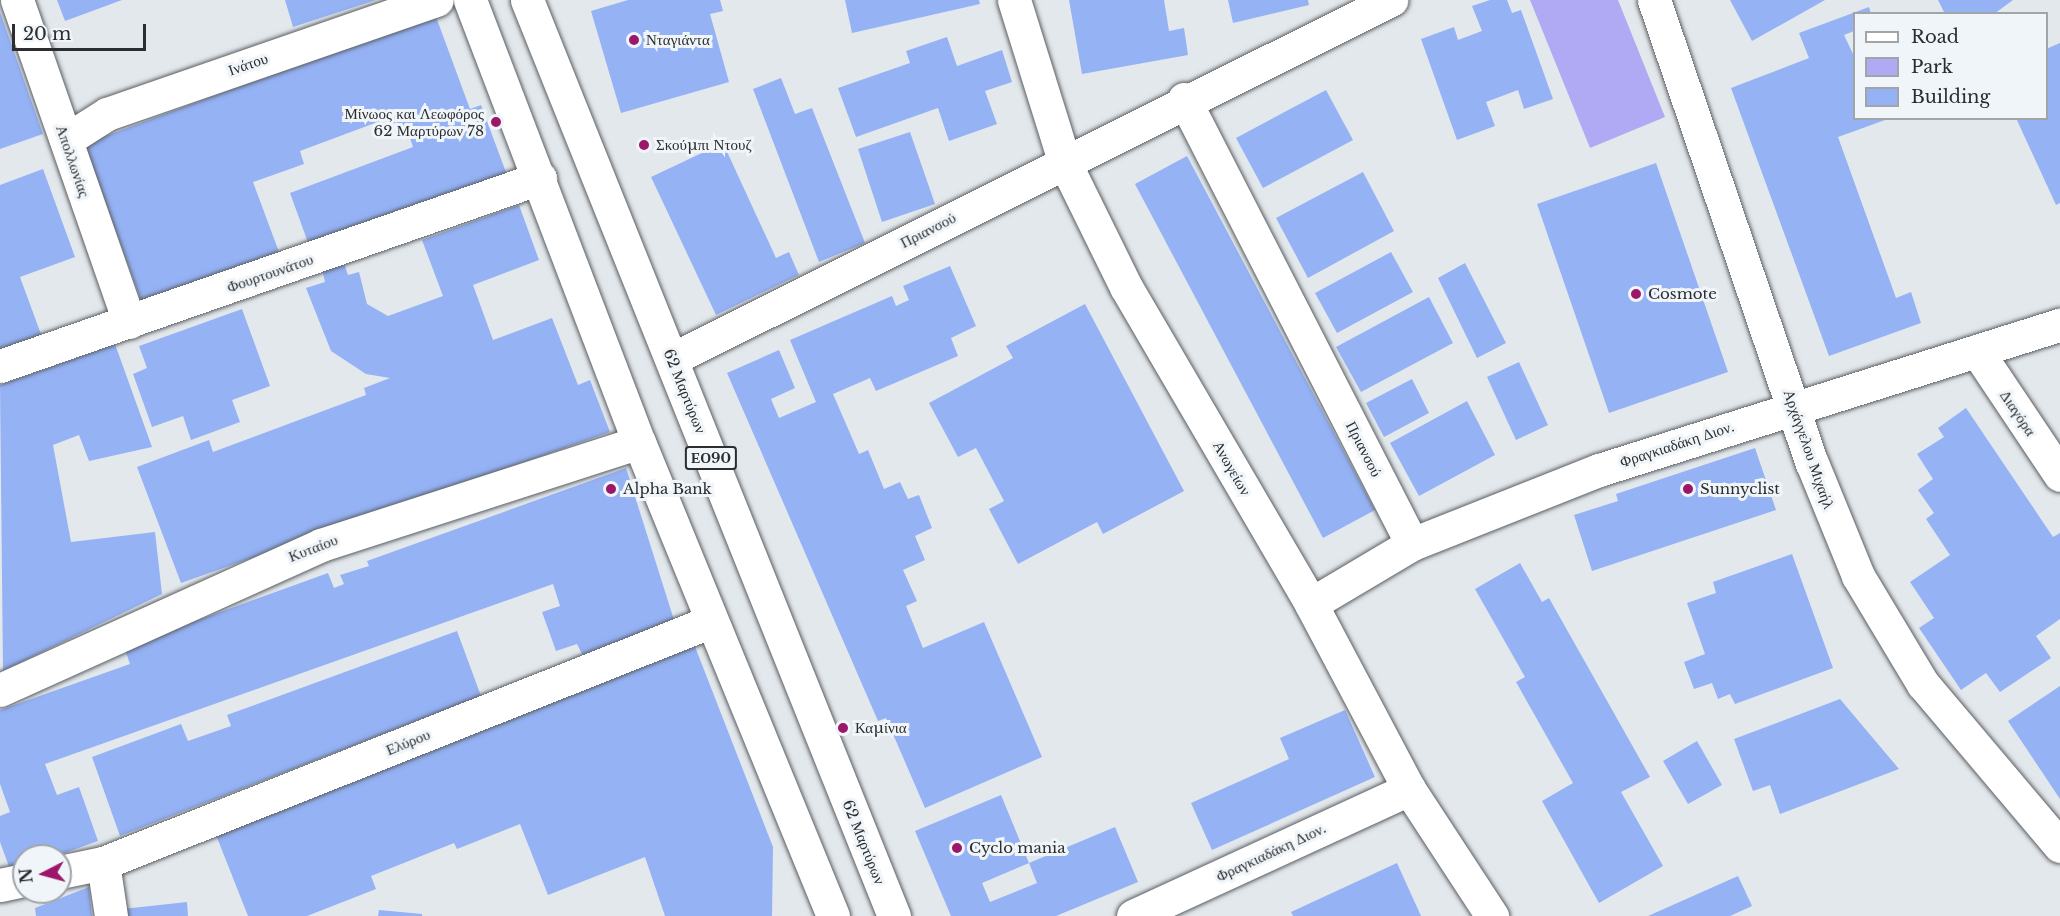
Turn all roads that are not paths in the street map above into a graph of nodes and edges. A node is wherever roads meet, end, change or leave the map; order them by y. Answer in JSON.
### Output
{"nodes":[{"id":1,"x":16,"y":0,"type":"edge"},
{"id":2,"x":437,"y":0,"type":"edge"},
{"id":3,"x":470,"y":0,"type":"edge"},
{"id":4,"x":526,"y":0,"type":"edge"},
{"id":5,"x":1014,"y":0,"type":"edge"},
{"id":6,"x":1391,"y":0,"type":"edge"},
{"id":7,"x":1654,"y":0,"type":"edge"},
{"id":8,"x":1184,"y":99,"type":"junction"},
{"id":9,"x":66,"y":140,"type":"junction"},
{"id":10,"x":1064,"y":161,"type":"junction"},
{"id":11,"x":540,"y":178,"type":"junction"},
{"id":12,"x":129,"y":322,"type":"junction"},
{"id":13,"x":2060,"y":325,"type":"edge"},
{"id":14,"x":1977,"y":351,"type":"junction"},
{"id":15,"x":672,"y":359,"type":"junction"},
{"id":16,"x":0,"y":366,"type":"edge"},
{"id":17,"x":1794,"y":407,"type":"junction"},
{"id":18,"x":639,"y":442,"type":"junction"},
{"id":19,"x":2060,"y":475,"type":"edge"},
{"id":20,"x":1412,"y":544,"type":"junction"},
{"id":21,"x":1311,"y":604,"type":"junction"},
{"id":22,"x":712,"y":621,"type":"junction"},
{"id":23,"x":0,"y":690,"type":"edge"},
{"id":24,"x":1409,"y":789,"type":"junction"},
{"id":25,"x":2060,"y":846,"type":"edge"},
{"id":26,"x":103,"y":863,"type":"junction"},
{"id":27,"x":72,"y":869,"type":"edge"},
{"id":28,"x":111,"y":916,"type":"edge"},
{"id":29,"x":833,"y":916,"type":"edge"},
{"id":30,"x":894,"y":916,"type":"edge"},
{"id":31,"x":1132,"y":916,"type":"edge"},
{"id":32,"x":1492,"y":916,"type":"edge"}],
"edges":[{"from":1,"to":9,"type":"street","name":"Απολλωνίας"},
{"from":2,"to":9,"type":"street","name":"Ινάτου"},
{"from":3,"to":11,"type":"street"},
{"from":4,"to":15,"type":"street","name":"62 Μαρτύρων","number":"ΕΟ90"},
{"from":5,"to":10,"type":"street","name":"Ανωγείων"},
{"from":6,"to":8,"type":"street","name":"Πριανσού"},
{"from":7,"to":17,"type":"street","name":"Αρχάγγελου Μιχαήλ"},
{"from":8,"to":10,"type":"street","name":"Πριανσού"},
{"from":8,"to":20,"type":"street","name":"Πριανσού"},
{"from":9,"to":12,"type":"street","name":"Απολλωνίας"},
{"from":10,"to":15,"type":"street","name":"Πριανσού"},
{"from":10,"to":21,"type":"street","name":"Ανωγείων"},
{"from":11,"to":12,"type":"street","name":"Φουρτουνάτου"},
{"from":11,"to":18,"type":"street"},
{"from":12,"to":16,"type":"street","name":"Φουρτουνάτου"},
{"from":13,"to":14,"type":"street","name":"Φραγκιαδάκη Διον."},
{"from":14,"to":17,"type":"street","name":"Φραγκιαδάκη Διον."},
{"from":14,"to":19,"type":"street","name":"Διαγόρα"},
{"from":15,"to":30,"type":"street","name":"62 Μαρτύρων","number":"ΕΟ90"},
{"from":17,"to":20,"type":"street","name":"Φραγκιαδάκη Διον."},
{"from":17,"to":25,"type":"street","name":"Αρχάγγελου Μιχαήλ"},
{"from":18,"to":22,"type":"street"},
{"from":18,"to":23,"type":"street","name":"Κυταίου"},
{"from":20,"to":21,"type":"street","name":"Φραγκιαδάκη Διον."},
{"from":21,"to":24,"type":"street","name":"Ανωγείων"},
{"from":22,"to":26,"type":"street","name":"Ελύρου"},
{"from":22,"to":29,"type":"street"},
{"from":24,"to":31,"type":"street","name":"Φραγκιαδάκη Διον."},
{"from":24,"to":32,"type":"street","name":"Ανωγείων"},
{"from":26,"to":27,"type":"street","name":"Ελύρου"},
{"from":26,"to":28,"type":"street"}]}
